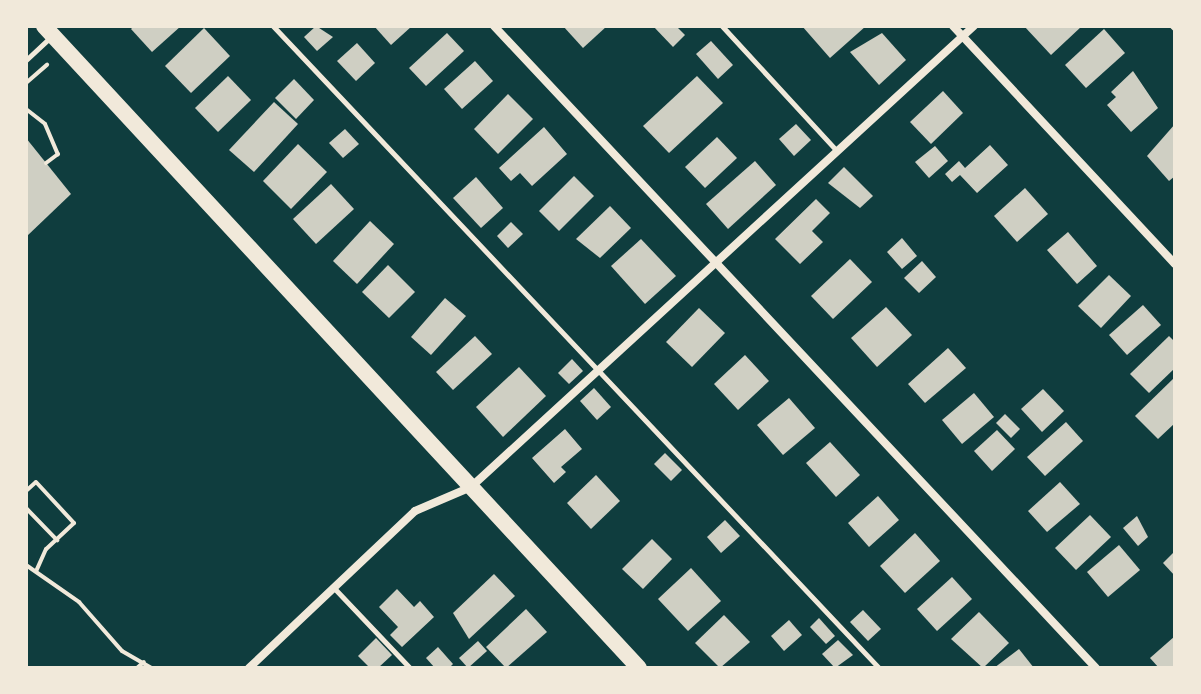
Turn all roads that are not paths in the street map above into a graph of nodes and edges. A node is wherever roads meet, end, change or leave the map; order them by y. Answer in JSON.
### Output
{"nodes":[{"id":1,"x":273,"y":26,"type":"edge"},
{"id":2,"x":494,"y":26,"type":"edge"},
{"id":3,"x":722,"y":26,"type":"edge"},
{"id":4,"x":953,"y":26,"type":"edge"},
{"id":5,"x":974,"y":26,"type":"edge"},
{"id":6,"x":48,"y":30,"type":"edge"},
{"id":7,"x":963,"y":36,"type":"junction"},
{"id":8,"x":26,"y":60,"type":"edge"},
{"id":9,"x":837,"y":151,"type":"junction"},
{"id":10,"x":716,"y":263,"type":"junction"},
{"id":11,"x":1175,"y":264,"type":"edge"},
{"id":12,"x":599,"y":370,"type":"junction"},
{"id":13,"x":471,"y":487,"type":"junction"},
{"id":14,"x":334,"y":588,"type":"junction"},
{"id":15,"x":249,"y":668,"type":"edge"},
{"id":16,"x":410,"y":668,"type":"edge"},
{"id":17,"x":639,"y":668,"type":"edge"},
{"id":18,"x":879,"y":668,"type":"edge"},
{"id":19,"x":1096,"y":668,"type":"edge"}],
"edges":[{"from":1,"to":12,"type":"lane"},
{"from":2,"to":10,"type":"street"},
{"from":3,"to":9,"type":"lane"},
{"from":4,"to":7,"type":"street"},
{"from":5,"to":7,"type":"street"},
{"from":6,"to":8,"type":"lane"},
{"from":6,"to":13,"type":"main road"},
{"from":7,"to":9,"type":"street"},
{"from":7,"to":11,"type":"street"},
{"from":9,"to":10,"type":"street"},
{"from":10,"to":12,"type":"street"},
{"from":10,"to":19,"type":"street"},
{"from":12,"to":13,"type":"street"},
{"from":12,"to":18,"type":"lane"},
{"from":13,"to":14,"type":"street"},
{"from":13,"to":17,"type":"main road"},
{"from":14,"to":15,"type":"street"},
{"from":14,"to":16,"type":"lane"}]}
